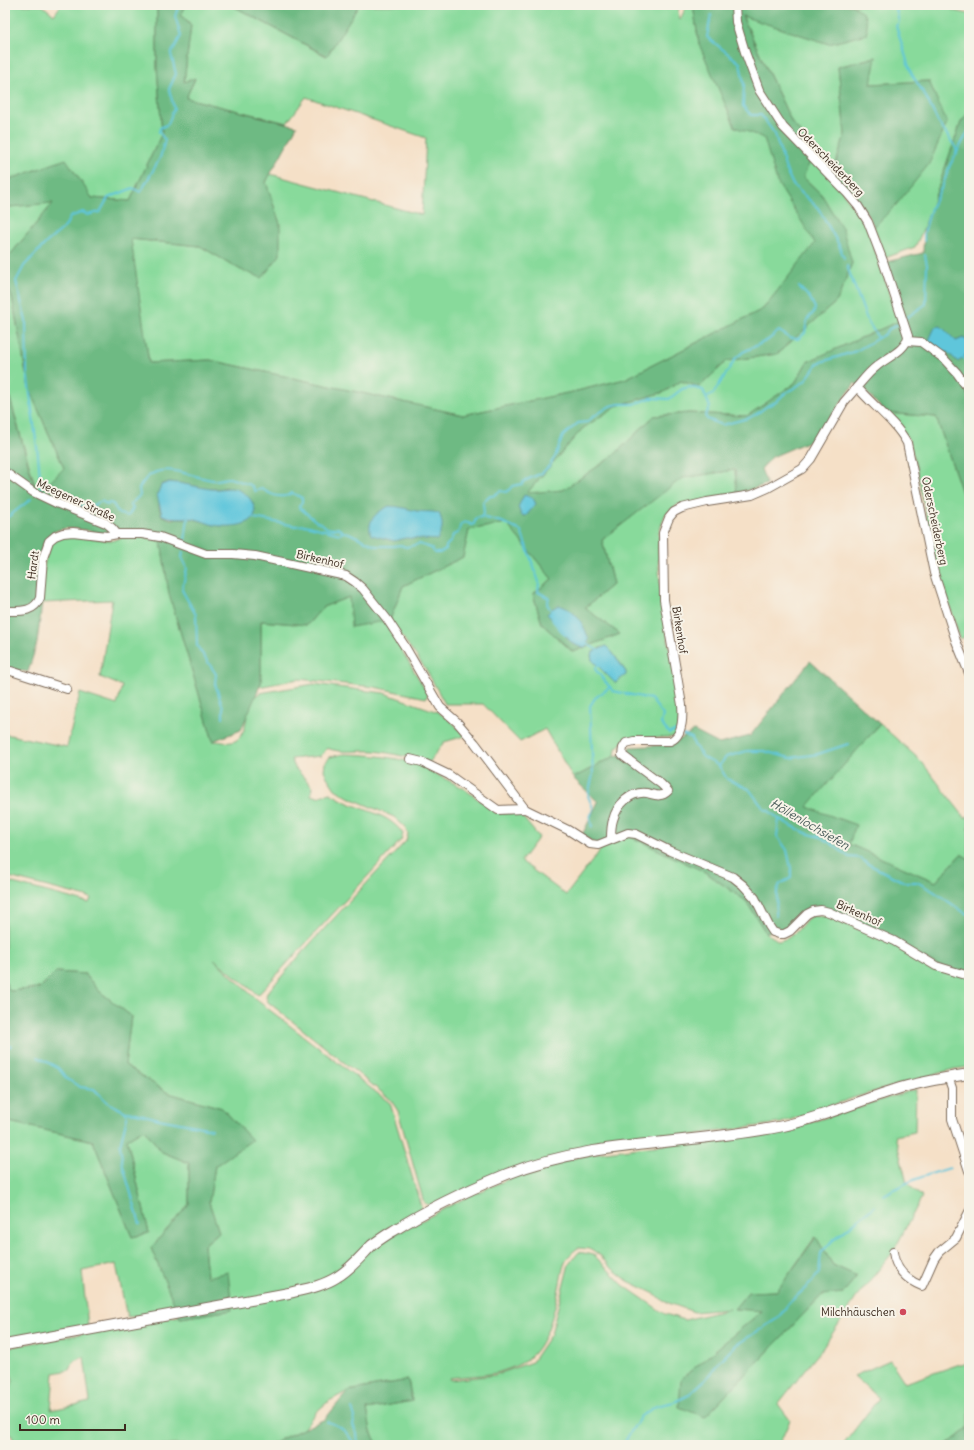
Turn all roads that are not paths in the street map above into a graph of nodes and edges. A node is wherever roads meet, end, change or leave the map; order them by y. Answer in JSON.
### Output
{"nodes":[{"id":1,"x":735,"y":5,"type":"edge"},
{"id":2,"x":908,"y":341,"type":"junction"},
{"id":3,"x":857,"y":387,"type":"junction"},
{"id":4,"x":969,"y":390,"type":"edge"},
{"id":5,"x":5,"y":472,"type":"edge"},
{"id":6,"x":117,"y":534,"type":"junction"},
{"id":7,"x":5,"y":611,"type":"edge"},
{"id":8,"x":5,"y":671,"type":"edge"},
{"id":9,"x":969,"y":673,"type":"edge"},
{"id":10,"x":67,"y":688,"type":"dead end"},
{"id":11,"x":410,"y":759,"type":"dead end"},
{"id":12,"x":525,"y":809,"type":"junction"},
{"id":13,"x":611,"y":839,"type":"junction"},
{"id":14,"x":969,"y":976,"type":"edge"},
{"id":15,"x":969,"y":1074,"type":"edge"},
{"id":16,"x":948,"y":1077,"type":"junction"},
{"id":17,"x":969,"y":1171,"type":"edge"},
{"id":18,"x":969,"y":1212,"type":"edge"},
{"id":19,"x":893,"y":1252,"type":"dead end"},
{"id":20,"x":5,"y":1345,"type":"edge"}],
"edges":[{"from":1,"to":2,"type":"street","name":"Oderscheiderberg"},
{"from":2,"to":3,"type":"street"},
{"from":2,"to":4,"type":"street"},
{"from":3,"to":9,"type":"street","name":"Oderscheiderberg"},
{"from":3,"to":13,"type":"street","name":"Birkenhof"},
{"from":5,"to":6,"type":"street","name":"Meegener Straße"},
{"from":6,"to":7,"type":"street","name":"Hardt"},
{"from":6,"to":12,"type":"street","name":"Birkenhof"},
{"from":8,"to":10,"type":"street"},
{"from":11,"to":12,"type":"street","name":"Birkenhof"},
{"from":12,"to":13,"type":"street","name":"Birkenhof"},
{"from":13,"to":14,"type":"street","name":"Birkenhof"},
{"from":15,"to":16,"type":"street"},
{"from":16,"to":17,"type":"street"},
{"from":16,"to":20,"type":"street"},
{"from":18,"to":19,"type":"street"}]}
